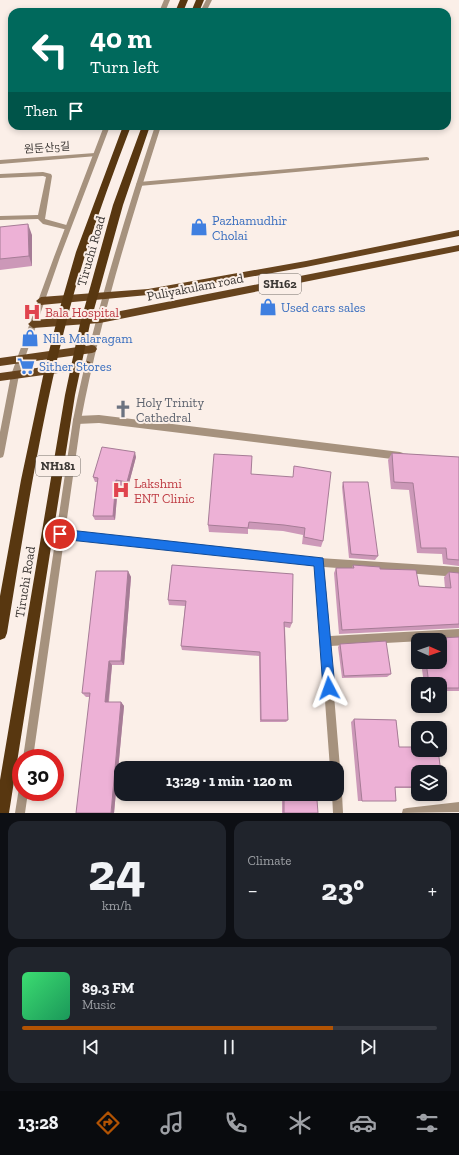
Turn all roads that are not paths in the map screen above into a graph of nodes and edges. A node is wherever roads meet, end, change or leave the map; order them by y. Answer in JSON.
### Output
{"nodes":[{"id":1,"x":105,"y":130,"type":"edge"},
{"id":2,"x":125,"y":130,"type":"edge"},
{"id":3,"x":145,"y":130,"type":"edge"},
{"id":4,"x":157,"y":130,"type":"edge"},
{"id":5,"x":95,"y":155,"type":"junction"},
{"id":6,"x":427,"y":159,"type":"dead end"},
{"id":7,"x":0,"y":162,"type":"edge"},
{"id":8,"x":0,"y":176,"type":"edge"},
{"id":9,"x":139,"y":184,"type":"junction"},
{"id":10,"x":41,"y":217,"type":"junction"},
{"id":11,"x":0,"y":218,"type":"edge"},
{"id":12,"x":68,"y":228,"type":"junction"},
{"id":13,"x":459,"y":233,"type":"edge"},
{"id":14,"x":459,"y":248,"type":"edge"},
{"id":15,"x":107,"y":295,"type":"junction"},
{"id":16,"x":41,"y":301,"type":"junction"},
{"id":17,"x":100,"y":319,"type":"junction"},
{"id":18,"x":33,"y":324,"type":"junction"},
{"id":19,"x":92,"y":349,"type":"junction"},
{"id":20,"x":21,"y":358,"type":"junction"},
{"id":21,"x":0,"y":362,"type":"edge"},
{"id":22,"x":87,"y":365,"type":"junction"},
{"id":23,"x":15,"y":375,"type":"junction"},
{"id":24,"x":0,"y":377,"type":"edge"},
{"id":25,"x":77,"y":420,"type":"junction"},
{"id":26,"x":0,"y":454,"type":"edge"},
{"id":27,"x":400,"y":456,"type":"edge"},
{"id":28,"x":60,"y":534,"type":"junction"},
{"id":29,"x":319,"y":562,"type":"junction"},
{"id":30,"x":459,"y":572,"type":"edge"},
{"id":31,"x":0,"y":633,"type":"edge"},
{"id":32,"x":459,"y":634,"type":"edge"},
{"id":33,"x":326,"y":641,"type":"junction"},
{"id":34,"x":29,"y":749,"type":"edge"},
{"id":35,"x":335,"y":761,"type":"edge"},
{"id":36,"x":22,"y":801,"type":"edge"},
{"id":37,"x":337,"y":801,"type":"edge"},
{"id":38,"x":459,"y":808,"type":"edge"},
{"id":39,"x":2,"y":813,"type":"edge"},
{"id":40,"x":20,"y":813,"type":"edge"},
{"id":41,"x":338,"y":813,"type":"edge"},
{"id":42,"x":407,"y":813,"type":"edge"}],
"edges":[{"from":1,"to":5,"type":"street"},
{"from":2,"to":31,"type":"highway","name":"Tiruchi Road","number":"NH181"},
{"from":3,"to":39,"type":"highway","name":"Tiruchi Road","number":"NH181"},
{"from":4,"to":9,"type":"street"},
{"from":5,"to":7,"type":"street","name":"원둔산5길"},
{"from":5,"to":12,"type":"street"},
{"from":6,"to":9,"type":"street"},
{"from":8,"to":10,"type":"street"},
{"from":9,"to":15,"type":"street"},
{"from":10,"to":11,"type":"street"},
{"from":10,"to":12,"type":"street"},
{"from":12,"to":16,"type":"street"},
{"from":13,"to":15,"type":"main road","name":"Puliyakulam road","number":"SH162"},
{"from":14,"to":17,"type":"main road","name":"Puliyakulam road","number":"SH162"},
{"from":15,"to":16,"type":"main road","name":"Puliyakulam road"},
{"from":15,"to":17,"type":"street"},
{"from":16,"to":18,"type":"street"},
{"from":17,"to":18,"type":"main road","name":"Puliyakulam road"},
{"from":17,"to":19,"type":"street"},
{"from":18,"to":20,"type":"street"},
{"from":19,"to":20,"type":"main road"},
{"from":19,"to":22,"type":"street"},
{"from":20,"to":21,"type":"main road"},
{"from":20,"to":23,"type":"street"},
{"from":22,"to":23,"type":"main road"},
{"from":22,"to":25,"type":"street"},
{"from":23,"to":24,"type":"main road"},
{"from":23,"to":26,"type":"street"},
{"from":25,"to":27,"type":"street"},
{"from":25,"to":28,"type":"street"},
{"from":28,"to":29,"type":"street"},
{"from":28,"to":34,"type":"street"},
{"from":29,"to":30,"type":"street"},
{"from":29,"to":33,"type":"street"},
{"from":32,"to":33,"type":"street"},
{"from":33,"to":35,"type":"street"},
{"from":36,"to":40,"type":"street"},
{"from":37,"to":41,"type":"street"},
{"from":38,"to":42,"type":"street"}]}
